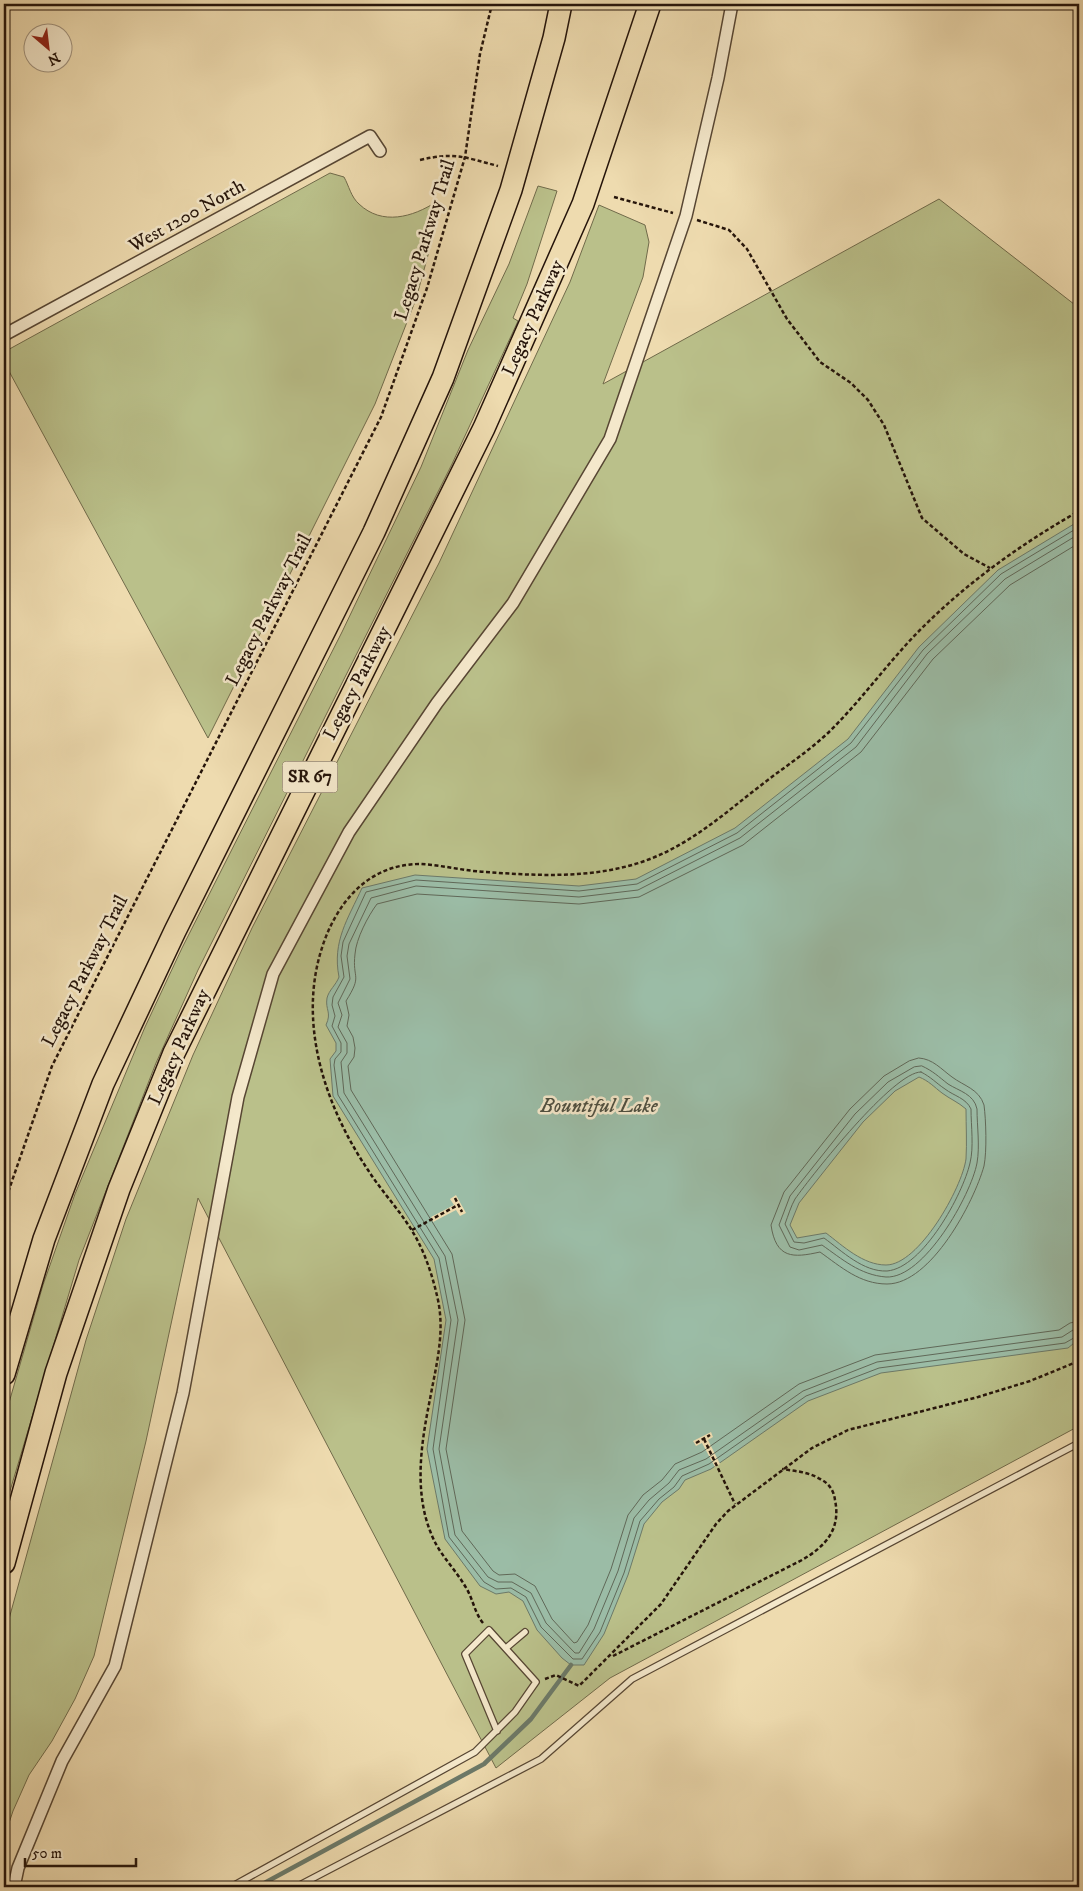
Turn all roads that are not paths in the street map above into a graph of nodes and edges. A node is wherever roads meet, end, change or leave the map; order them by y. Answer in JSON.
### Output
{"nodes":[{"id":1,"x":561,"y":4,"type":"edge"},
{"id":2,"x":650,"y":4,"type":"edge"},
{"id":3,"x":732,"y":4,"type":"edge"},
{"id":4,"x":380,"y":151,"type":"dead end"},
{"id":5,"x":4,"y":336,"type":"edge"},
{"id":6,"x":4,"y":1374,"type":"edge"},
{"id":7,"x":1079,"y":1443,"type":"edge"},
{"id":8,"x":4,"y":1563,"type":"edge"},
{"id":9,"x":525,"y":1632,"type":"dead end"},
{"id":10,"x":506,"y":1648,"type":"junction"},
{"id":11,"x":497,"y":1731,"type":"junction"},
{"id":12,"x":14,"y":1887,"type":"edge"},
{"id":13,"x":231,"y":1887,"type":"edge"},
{"id":14,"x":296,"y":1887,"type":"edge"}],
"edges":[{"from":1,"to":6,"type":"highway","number":"SR 67"},
{"from":2,"to":8,"type":"highway","name":"Legacy Parkway","number":"SR 67"},
{"from":3,"to":12,"type":"street"},
{"from":4,"to":5,"type":"street","name":"West 1200 North"},
{"from":7,"to":14,"type":"lane"},
{"from":9,"to":10,"type":"lane"},
{"from":10,"to":11,"type":"lane"},
{"from":10,"to":11,"type":"lane"},
{"from":11,"to":13,"type":"lane"}]}
